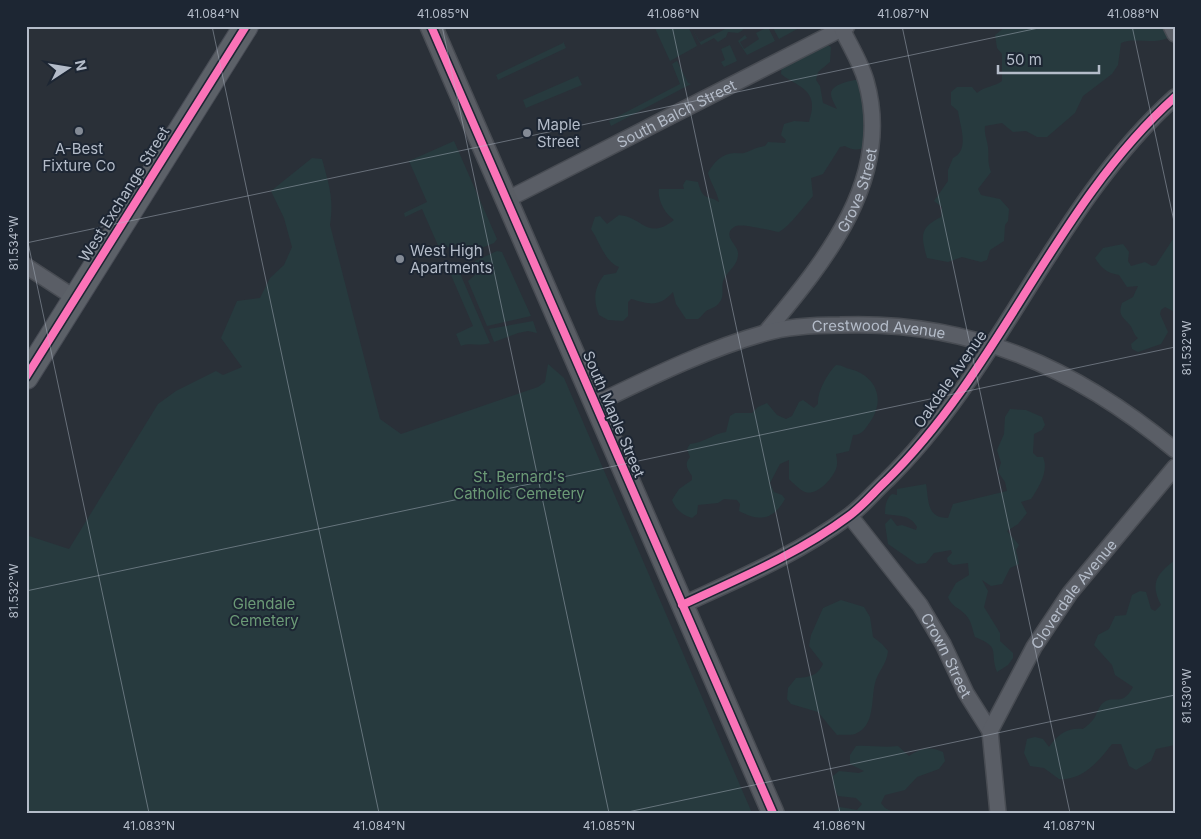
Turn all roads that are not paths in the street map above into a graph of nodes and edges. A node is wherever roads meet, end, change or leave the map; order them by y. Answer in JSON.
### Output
{"nodes":[{"id":1,"x":246,"y":26,"type":"edge"},
{"id":2,"x":431,"y":26,"type":"edge"},
{"id":3,"x":1171,"y":26,"type":"edge"},
{"id":4,"x":844,"y":28,"type":"edge"},
{"id":5,"x":1175,"y":34,"type":"edge"},
{"id":6,"x":1175,"y":97,"type":"edge"},
{"id":7,"x":506,"y":200,"type":"junction"},
{"id":8,"x":26,"y":266,"type":"edge"},
{"id":9,"x":75,"y":298,"type":"junction"},
{"id":10,"x":766,"y":332,"type":"junction"},
{"id":11,"x":992,"y":343,"type":"junction"},
{"id":12,"x":26,"y":377,"type":"edge"},
{"id":13,"x":595,"y":404,"type":"junction"},
{"id":14,"x":1175,"y":450,"type":"edge"},
{"id":15,"x":1175,"y":467,"type":"edge"},
{"id":16,"x":850,"y":516,"type":"junction"},
{"id":17,"x":682,"y":605,"type":"junction"},
{"id":18,"x":990,"y":732,"type":"junction"},
{"id":19,"x":773,"y":813,"type":"edge"},
{"id":20,"x":998,"y":813,"type":"edge"}],
"edges":[{"from":1,"to":9,"type":"main road","name":"West Exchange Street"},
{"from":2,"to":7,"type":"main road","name":"South Maple Street"},
{"from":3,"to":5,"type":"street"},
{"from":4,"to":7,"type":"street","name":"South Balch Street"},
{"from":4,"to":10,"type":"street","name":"Grove Street"},
{"from":6,"to":11,"type":"street","name":"Oakdale Avenue"},
{"from":7,"to":13,"type":"main road","name":"South Maple Street"},
{"from":8,"to":9,"type":"street"},
{"from":9,"to":12,"type":"main road","name":"West Exchange Street"},
{"from":10,"to":11,"type":"street","name":"Crestwood Avenue"},
{"from":10,"to":13,"type":"street","name":"Crestwood Avenue"},
{"from":11,"to":14,"type":"street","name":"Crestwood Avenue"},
{"from":11,"to":16,"type":"street","name":"Oakdale Avenue"},
{"from":13,"to":17,"type":"main road","name":"South Maple Street"},
{"from":15,"to":18,"type":"street","name":"Cloverdale Avenue"},
{"from":16,"to":17,"type":"street","name":"Oakdale Avenue"},
{"from":16,"to":18,"type":"street","name":"Crown Street"},
{"from":17,"to":19,"type":"main road","name":"South Maple Street"},
{"from":18,"to":20,"type":"street","name":"Crown Street"}]}
